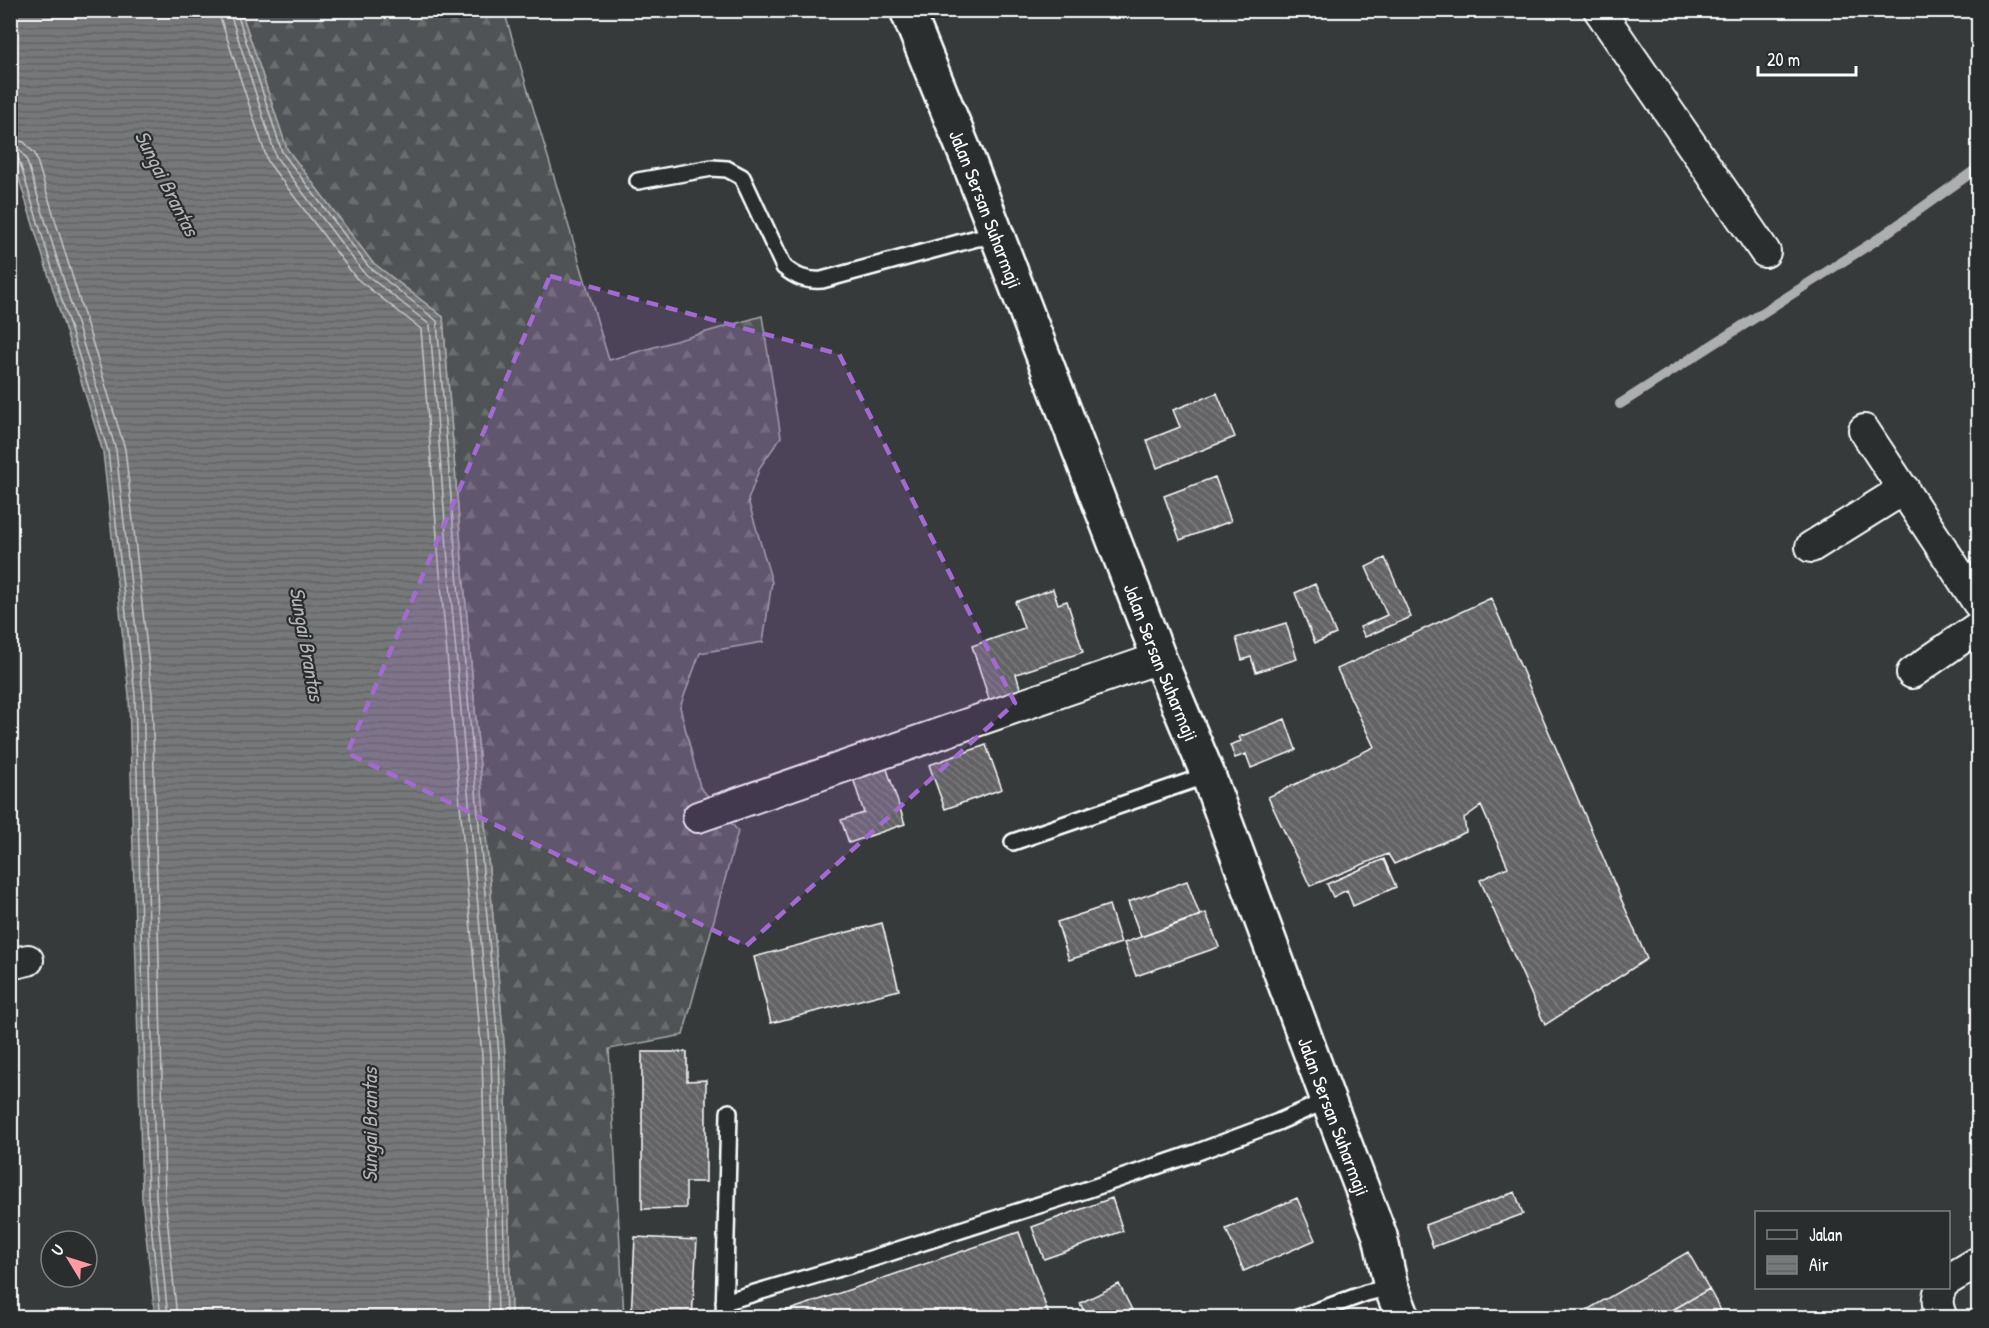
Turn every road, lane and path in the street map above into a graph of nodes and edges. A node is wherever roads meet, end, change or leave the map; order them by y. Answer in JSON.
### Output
{"nodes":[{"id":1,"x":907,"y":10,"type":"edge"},
{"id":2,"x":1599,"y":10,"type":"edge"},
{"id":3,"x":638,"y":181,"type":"dead end"},
{"id":4,"x":996,"y":237,"type":"junction"},
{"id":5,"x":1765,"y":252,"type":"dead end"},
{"id":6,"x":1864,"y":430,"type":"dead end"},
{"id":7,"x":1904,"y":489,"type":"junction"},
{"id":8,"x":1811,"y":547,"type":"dead end"},
{"id":9,"x":1978,"y":603,"type":"edge"},
{"id":10,"x":1978,"y":627,"type":"edge"},
{"id":11,"x":1159,"y":658,"type":"junction"},
{"id":12,"x":1912,"y":672,"type":"dead end"},
{"id":13,"x":1208,"y":775,"type":"junction"},
{"id":14,"x":698,"y":817,"type":"dead end"},
{"id":15,"x":1013,"y":842,"type":"dead end"},
{"id":16,"x":1328,"y":1100,"type":"junction"},
{"id":17,"x":729,"y":1112,"type":"dead end"},
{"id":18,"x":1978,"y":1262,"type":"edge"},
{"id":19,"x":1950,"y":1279,"type":"edge"},
{"id":20,"x":1391,"y":1287,"type":"junction"},
{"id":21,"x":1940,"y":1289,"type":"edge"},
{"id":22,"x":724,"y":1310,"type":"edge"},
{"id":23,"x":1298,"y":1317,"type":"edge"},
{"id":24,"x":1403,"y":1317,"type":"edge"},
{"id":25,"x":1942,"y":1317,"type":"edge"}],
"edges":[{"from":1,"to":4,"type":"highway","name":"Jalan Sersan Suharmaji"},
{"from":2,"to":5,"type":"street"},
{"from":3,"to":4,"type":"lane"},
{"from":4,"to":11,"type":"highway","name":"Jalan Sersan Suharmaji"},
{"from":6,"to":7,"type":"street"},
{"from":7,"to":8,"type":"street"},
{"from":7,"to":9,"type":"street"},
{"from":10,"to":12,"type":"street"},
{"from":11,"to":13,"type":"highway","name":"Jalan Sersan Suharmaji"},
{"from":11,"to":14,"type":"street"},
{"from":13,"to":15,"type":"lane"},
{"from":13,"to":16,"type":"highway","name":"Jalan Sersan Suharmaji"},
{"from":16,"to":20,"type":"highway","name":"Jalan Sersan Suharmaji"},
{"from":16,"to":22,"type":"lane"},
{"from":17,"to":22,"type":"lane"},
{"from":18,"to":19,"type":"street"},
{"from":20,"to":23,"type":"lane"},
{"from":20,"to":24,"type":"highway","name":"Jalan Sersan Suharmaji"},
{"from":21,"to":25,"type":"street"}]}
